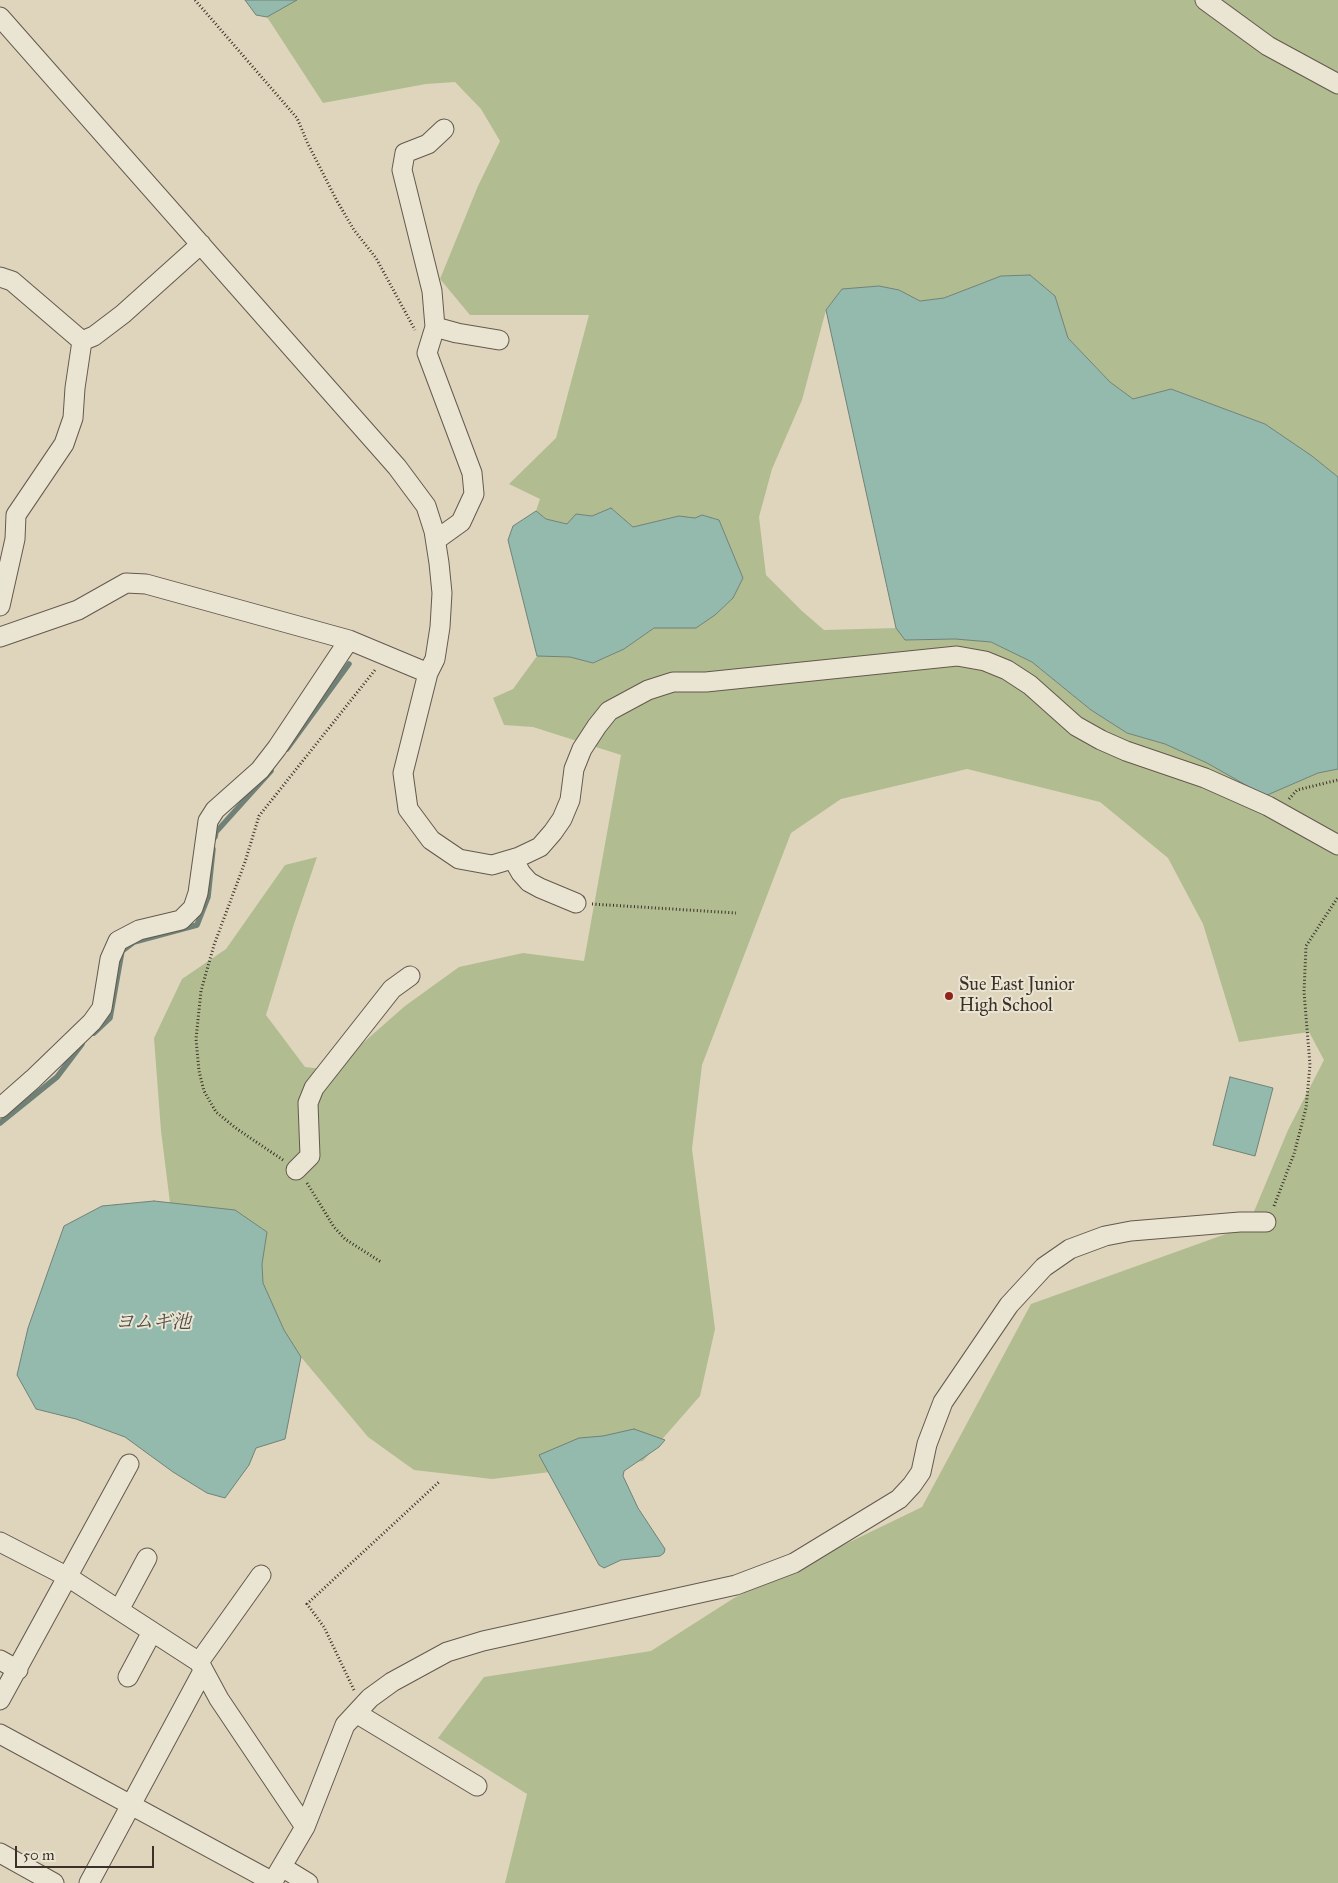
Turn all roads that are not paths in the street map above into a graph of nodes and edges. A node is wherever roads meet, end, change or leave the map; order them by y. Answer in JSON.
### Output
{"nodes":[{"id":1,"x":1205,"y":0,"type":"edge"},
{"id":2,"x":0,"y":17,"type":"edge"},
{"id":3,"x":1338,"y":84,"type":"edge"},
{"id":4,"x":444,"y":129,"type":"dead end"},
{"id":5,"x":201,"y":244,"type":"junction"},
{"id":6,"x":0,"y":276,"type":"edge"},
{"id":7,"x":435,"y":327,"type":"junction"},
{"id":8,"x":499,"y":340,"type":"dead end"},
{"id":9,"x":82,"y":341,"type":"junction"},
{"id":10,"x":436,"y":540,"type":"junction"},
{"id":11,"x":0,"y":606,"type":"edge"},
{"id":12,"x":0,"y":637,"type":"edge"},
{"id":13,"x":349,"y":640,"type":"junction"},
{"id":14,"x":428,"y":673,"type":"junction"},
{"id":15,"x":1338,"y":845,"type":"edge"},
{"id":16,"x":513,"y":859,"type":"junction"},
{"id":17,"x":576,"y":903,"type":"road end"},
{"id":18,"x":410,"y":976,"type":"dead end"},
{"id":19,"x":0,"y":1108,"type":"edge"},
{"id":20,"x":296,"y":1170,"type":"road end"},
{"id":21,"x":1266,"y":1222,"type":"road end"},
{"id":22,"x":129,"y":1464,"type":"dead end"},
{"id":23,"x":0,"y":1542,"type":"edge"},
{"id":24,"x":147,"y":1558,"type":"dead end"},
{"id":25,"x":261,"y":1575,"type":"dead end"},
{"id":26,"x":68,"y":1577,"type":"junction"},
{"id":27,"x":119,"y":1610,"type":"junction"},
{"id":28,"x":152,"y":1632,"type":"junction"},
{"id":29,"x":0,"y":1660,"type":"edge"},
{"id":30,"x":201,"y":1666,"type":"junction"},
{"id":31,"x":18,"y":1670,"type":"junction"},
{"id":32,"x":128,"y":1678,"type":"dead end"},
{"id":33,"x":0,"y":1700,"type":"edge"},
{"id":34,"x":359,"y":1710,"type":"junction"},
{"id":35,"x":0,"y":1734,"type":"edge"},
{"id":36,"x":477,"y":1786,"type":"dead end"},
{"id":37,"x":131,"y":1805,"type":"junction"},
{"id":38,"x":305,"y":1827,"type":"junction"},
{"id":39,"x":0,"y":1853,"type":"edge"},
{"id":40,"x":27,"y":1877,"type":"edge"},
{"id":41,"x":276,"y":1877,"type":"edge"},
{"id":42,"x":54,"y":1883,"type":"edge"},
{"id":43,"x":90,"y":1883,"type":"edge"},
{"id":44,"x":308,"y":1883,"type":"edge"}],
"edges":[{"from":1,"to":3,"type":"street"},
{"from":2,"to":5,"type":"street"},
{"from":4,"to":7,"type":"street"},
{"from":5,"to":9,"type":"street"},
{"from":5,"to":10,"type":"street"},
{"from":6,"to":9,"type":"street"},
{"from":7,"to":8,"type":"street"},
{"from":7,"to":10,"type":"street"},
{"from":9,"to":11,"type":"street"},
{"from":10,"to":14,"type":"street"},
{"from":12,"to":13,"type":"street"},
{"from":13,"to":14,"type":"street"},
{"from":13,"to":19,"type":"street"},
{"from":14,"to":16,"type":"street"},
{"from":15,"to":16,"type":"street"},
{"from":16,"to":17,"type":"street"},
{"from":18,"to":20,"type":"street"},
{"from":21,"to":34,"type":"street"},
{"from":22,"to":26,"type":"street"},
{"from":23,"to":26,"type":"street"},
{"from":24,"to":27,"type":"street"},
{"from":25,"to":30,"type":"street"},
{"from":26,"to":27,"type":"street"},
{"from":26,"to":31,"type":"street"},
{"from":27,"to":28,"type":"street"},
{"from":28,"to":30,"type":"street"},
{"from":28,"to":32,"type":"street"},
{"from":29,"to":31,"type":"street"},
{"from":30,"to":37,"type":"street"},
{"from":30,"to":38,"type":"street"},
{"from":31,"to":33,"type":"street"},
{"from":34,"to":36,"type":"street"},
{"from":34,"to":38,"type":"street"},
{"from":35,"to":37,"type":"street"},
{"from":37,"to":41,"type":"street"},
{"from":37,"to":43,"type":"street"},
{"from":38,"to":41,"type":"street"},
{"from":39,"to":40,"type":"street"},
{"from":40,"to":42,"type":"street"},
{"from":41,"to":44,"type":"street"}]}
